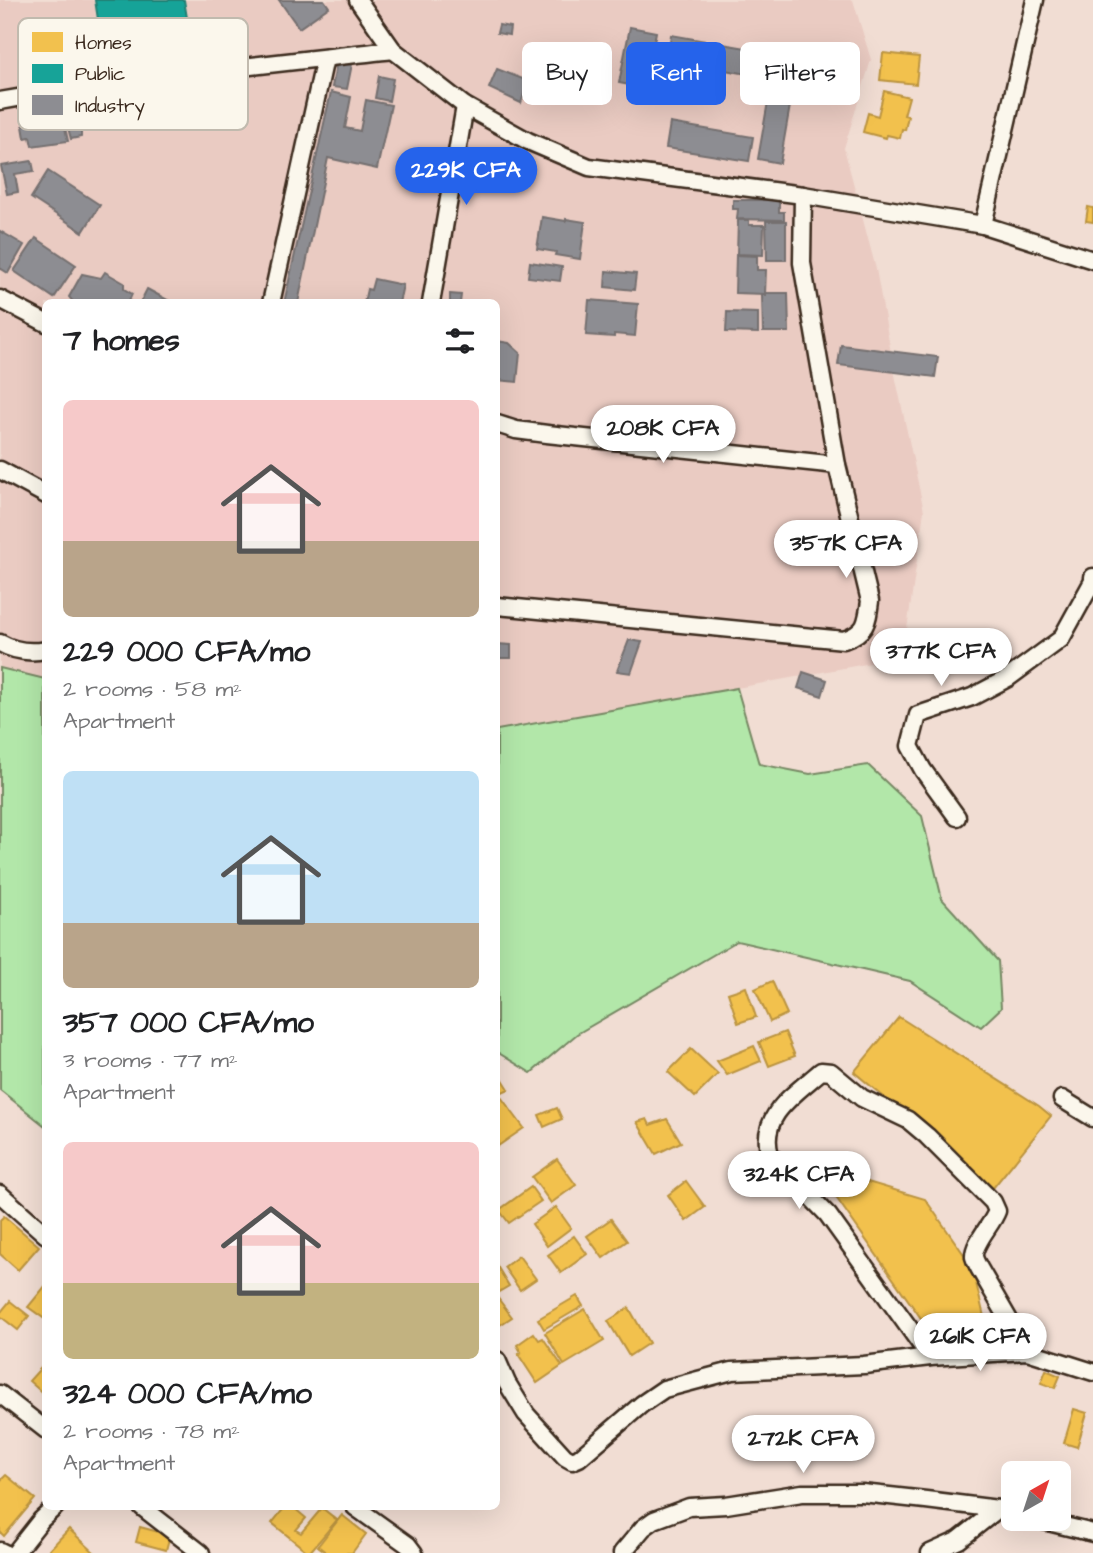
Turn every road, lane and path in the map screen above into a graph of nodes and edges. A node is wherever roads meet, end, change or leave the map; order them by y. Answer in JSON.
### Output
{"nodes":[{"id":1,"x":358,"y":0,"type":"edge"},
{"id":2,"x":1035,"y":0,"type":"edge"},
{"id":3,"x":393,"y":50,"type":"junction"},
{"id":4,"x":325,"y":58,"type":"junction"},
{"id":5,"x":248,"y":66,"type":"edge"},
{"id":6,"x":18,"y":98,"type":"edge"},
{"id":7,"x":0,"y":101,"type":"edge"},
{"id":8,"x":465,"y":106,"type":"junction"},
{"id":9,"x":803,"y":195,"type":"junction"},
{"id":10,"x":984,"y":225,"type":"junction"},
{"id":11,"x":1093,"y":260,"type":"edge"},
{"id":12,"x":0,"y":299,"type":"edge"},
{"id":13,"x":272,"y":299,"type":"edge"},
{"id":14,"x":432,"y":299,"type":"edge"},
{"id":15,"x":42,"y":321,"type":"edge"},
{"id":16,"x":500,"y":425,"type":"edge"},
{"id":17,"x":837,"y":465,"type":"junction"},
{"id":18,"x":0,"y":470,"type":"edge"},
{"id":19,"x":42,"y":493,"type":"edge"},
{"id":20,"x":1093,"y":577,"type":"edge"},
{"id":21,"x":500,"y":606,"type":"edge"},
{"id":22,"x":0,"y":643,"type":"edge"},
{"id":23,"x":42,"y":651,"type":"edge"},
{"id":24,"x":957,"y":817,"type":"dead end"},
{"id":25,"x":1062,"y":1100,"type":"dead end"},
{"id":26,"x":1093,"y":1118,"type":"edge"},
{"id":27,"x":0,"y":1194,"type":"edge"},
{"id":28,"x":42,"y":1231,"type":"edge"},
{"id":29,"x":1027,"y":1351,"type":"junction"},
{"id":30,"x":930,"y":1357,"type":"junction"},
{"id":31,"x":500,"y":1367,"type":"edge"},
{"id":32,"x":1093,"y":1372,"type":"edge"},
{"id":33,"x":0,"y":1394,"type":"edge"},
{"id":34,"x":42,"y":1427,"type":"edge"},
{"id":35,"x":52,"y":1510,"type":"edge"},
{"id":36,"x":146,"y":1510,"type":"edge"},
{"id":37,"x":359,"y":1510,"type":"edge"},
{"id":38,"x":1001,"y":1510,"type":"edge"},
{"id":39,"x":1001,"y":1514,"type":"edge"},
{"id":40,"x":1071,"y":1528,"type":"edge"},
{"id":41,"x":1093,"y":1533,"type":"edge"},
{"id":42,"x":15,"y":1553,"type":"edge"},
{"id":43,"x":201,"y":1553,"type":"edge"},
{"id":44,"x":414,"y":1553,"type":"edge"},
{"id":45,"x":622,"y":1553,"type":"edge"},
{"id":46,"x":930,"y":1553,"type":"edge"}],
"edges":[{"from":1,"to":3,"type":"street"},
{"from":2,"to":10,"type":"street"},
{"from":3,"to":4,"type":"street"},
{"from":3,"to":8,"type":"street"},
{"from":4,"to":5,"type":"street"},
{"from":4,"to":13,"type":"street"},
{"from":6,"to":7,"type":"street"},
{"from":8,"to":9,"type":"street"},
{"from":8,"to":14,"type":"street"},
{"from":9,"to":10,"type":"street"},
{"from":9,"to":17,"type":"street"},
{"from":10,"to":11,"type":"street"},
{"from":12,"to":15,"type":"street"},
{"from":16,"to":17,"type":"street"},
{"from":17,"to":21,"type":"street"},
{"from":18,"to":19,"type":"street"},
{"from":20,"to":24,"type":"street"},
{"from":22,"to":23,"type":"street"},
{"from":25,"to":26,"type":"street"},
{"from":27,"to":28,"type":"street"},
{"from":29,"to":30,"type":"street"},
{"from":29,"to":30,"type":"street"},
{"from":29,"to":32,"type":"street"},
{"from":30,"to":31,"type":"street"},
{"from":33,"to":34,"type":"street"},
{"from":35,"to":42,"type":"street"},
{"from":36,"to":43,"type":"street"},
{"from":37,"to":44,"type":"street"},
{"from":38,"to":45,"type":"street"},
{"from":39,"to":46,"type":"street"},
{"from":40,"to":41,"type":"street"}]}
